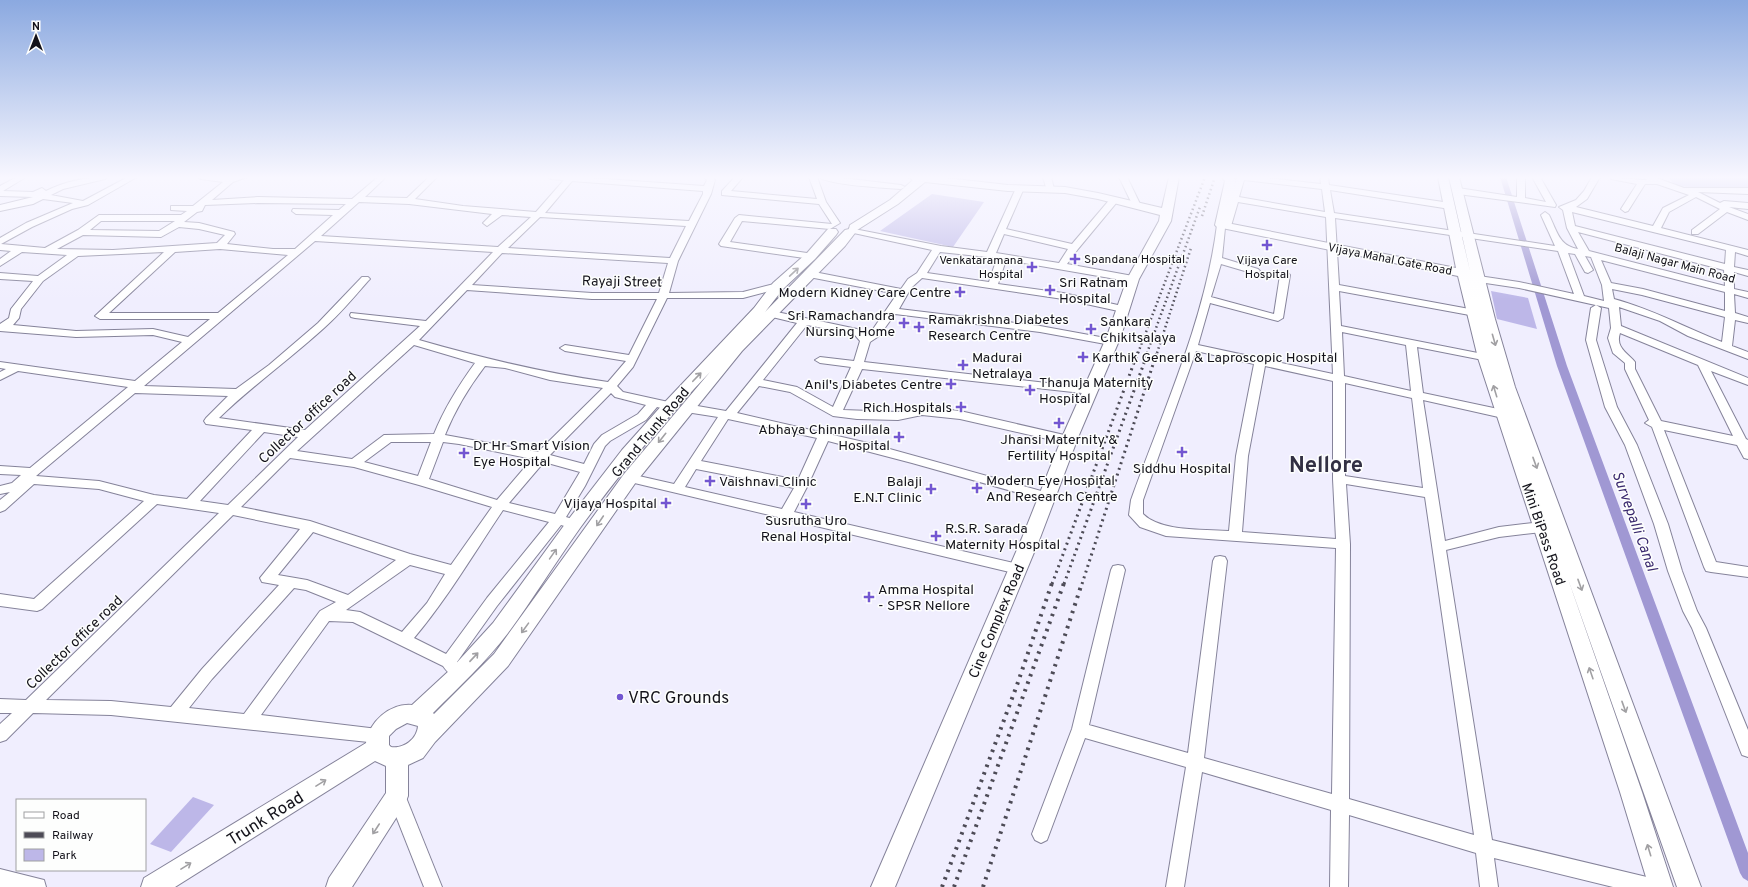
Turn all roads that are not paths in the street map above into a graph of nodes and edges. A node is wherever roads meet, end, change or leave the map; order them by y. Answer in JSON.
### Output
{"nodes":[{"id":1,"x":41,"y":218,"type":"edge"},
{"id":2,"x":98,"y":218,"type":"edge"},
{"id":3,"x":110,"y":218,"type":"edge"},
{"id":4,"x":183,"y":218,"type":"edge"},
{"id":5,"x":335,"y":218,"type":"edge"},
{"id":6,"x":493,"y":218,"type":"edge"},
{"id":7,"x":535,"y":218,"type":"edge"},
{"id":8,"x":607,"y":218,"type":"edge"},
{"id":9,"x":695,"y":218,"type":"edge"},
{"id":10,"x":739,"y":218,"type":"edge"},
{"id":11,"x":743,"y":218,"type":"edge"},
{"id":12,"x":835,"y":218,"type":"edge"},
{"id":13,"x":857,"y":218,"type":"edge"},
{"id":14,"x":862,"y":218,"type":"edge"},
{"id":15,"x":1006,"y":218,"type":"edge"},
{"id":16,"x":1098,"y":218,"type":"edge"},
{"id":17,"x":1165,"y":218,"type":"edge"},
{"id":18,"x":1225,"y":218,"type":"edge"},
{"id":19,"x":1227,"y":218,"type":"edge"},
{"id":20,"x":1330,"y":218,"type":"edge"},
{"id":21,"x":1355,"y":218,"type":"edge"},
{"id":22,"x":1455,"y":218,"type":"edge"},
{"id":23,"x":1460,"y":218,"type":"edge"},
{"id":24,"x":1547,"y":218,"type":"edge"},
{"id":25,"x":1569,"y":218,"type":"edge"},
{"id":26,"x":1611,"y":218,"type":"edge"},
{"id":27,"x":1662,"y":218,"type":"edge"},
{"id":28,"x":1713,"y":218,"type":"edge"},
{"id":29,"x":180,"y":221,"type":"junction"},
{"id":30,"x":487,"y":223,"type":"dead end"},
{"id":31,"x":692,"y":224,"type":"junction"},
{"id":32,"x":1224,"y":225,"type":"junction"},
{"id":33,"x":843,"y":228,"type":"junction"},
{"id":34,"x":1571,"y":228,"type":"junction"},
{"id":35,"x":1656,"y":229,"type":"junction"},
{"id":36,"x":1000,"y":230,"type":"junction"},
{"id":37,"x":0,"y":231,"type":"edge"},
{"id":38,"x":81,"y":232,"type":"junction"},
{"id":39,"x":1695,"y":232,"type":"dead end"},
{"id":40,"x":1461,"y":233,"type":"junction"},
{"id":41,"x":14,"y":234,"type":"junction"},
{"id":42,"x":161,"y":234,"type":"junction"},
{"id":43,"x":312,"y":238,"type":"junction"},
{"id":44,"x":0,"y":242,"type":"edge"},
{"id":45,"x":220,"y":246,"type":"junction"},
{"id":46,"x":0,"y":247,"type":"edge"},
{"id":47,"x":1074,"y":247,"type":"junction"},
{"id":48,"x":938,"y":248,"type":"junction"},
{"id":49,"x":1331,"y":248,"type":"junction"},
{"id":50,"x":1732,"y":248,"type":"junction"},
{"id":51,"x":20,"y":249,"type":"junction"},
{"id":52,"x":1563,"y":249,"type":"junction"},
{"id":53,"x":172,"y":250,"type":"junction"},
{"id":54,"x":500,"y":250,"type":"junction"},
{"id":55,"x":47,"y":252,"type":"junction"},
{"id":56,"x":142,"y":252,"type":"junction"},
{"id":57,"x":297,"y":252,"type":"junction"},
{"id":58,"x":1581,"y":252,"type":"junction"},
{"id":59,"x":76,"y":253,"type":"junction"},
{"id":60,"x":1748,"y":253,"type":"edge"},
{"id":61,"x":990,"y":255,"type":"junction"},
{"id":62,"x":811,"y":256,"type":"junction"},
{"id":63,"x":1002,"y":256,"type":"junction"},
{"id":64,"x":1595,"y":256,"type":"junction"},
{"id":65,"x":1218,"y":260,"type":"junction"},
{"id":66,"x":673,"y":261,"type":"junction"},
{"id":67,"x":0,"y":262,"type":"edge"},
{"id":68,"x":1062,"y":265,"type":"junction"},
{"id":69,"x":1729,"y":268,"type":"junction"},
{"id":70,"x":1588,"y":270,"type":"dead end"},
{"id":71,"x":1255,"y":271,"type":"dead end"},
{"id":72,"x":1748,"y":273,"type":"edge"},
{"id":73,"x":809,"y":274,"type":"junction"},
{"id":74,"x":921,"y":275,"type":"junction"},
{"id":75,"x":0,"y":276,"type":"edge"},
{"id":76,"x":1285,"y":276,"type":"dead end"},
{"id":77,"x":1472,"y":276,"type":"junction"},
{"id":78,"x":40,"y":279,"type":"junction"},
{"id":79,"x":365,"y":279,"type":"dead end"},
{"id":80,"x":1133,"y":279,"type":"junction"},
{"id":81,"x":993,"y":285,"type":"junction"},
{"id":82,"x":1607,"y":285,"type":"junction"},
{"id":83,"x":778,"y":286,"type":"junction"},
{"id":84,"x":464,"y":287,"type":"junction"},
{"id":85,"x":1334,"y":287,"type":"junction"},
{"id":86,"x":1731,"y":291,"type":"junction"},
{"id":87,"x":903,"y":292,"type":"junction"},
{"id":88,"x":1748,"y":295,"type":"edge"},
{"id":89,"x":663,"y":296,"type":"junction"},
{"id":90,"x":1580,"y":298,"type":"junction"},
{"id":91,"x":1206,"y":299,"type":"junction"},
{"id":92,"x":1612,"y":303,"type":"junction"},
{"id":93,"x":1596,"y":308,"type":"dead end"},
{"id":94,"x":1123,"y":309,"type":"junction"},
{"id":95,"x":892,"y":311,"type":"junction"},
{"id":96,"x":1474,"y":313,"type":"junction"},
{"id":97,"x":772,"y":314,"type":"junction"},
{"id":98,"x":1730,"y":314,"type":"junction"},
{"id":99,"x":355,"y":315,"type":"dead end"},
{"id":100,"x":220,"y":316,"type":"junction"},
{"id":101,"x":1748,"y":320,"type":"edge"},
{"id":102,"x":804,"y":321,"type":"junction"},
{"id":103,"x":428,"y":324,"type":"junction"},
{"id":104,"x":1336,"y":328,"type":"junction"},
{"id":105,"x":1616,"y":328,"type":"junction"},
{"id":106,"x":2,"y":329,"type":"edge"},
{"id":107,"x":865,"y":340,"type":"junction"},
{"id":108,"x":191,"y":341,"type":"junction"},
{"id":109,"x":412,"y":341,"type":"junction"},
{"id":110,"x":1110,"y":342,"type":"junction"},
{"id":111,"x":1411,"y":343,"type":"junction"},
{"id":112,"x":1192,"y":347,"type":"junction"},
{"id":113,"x":565,"y":348,"type":"dead end"},
{"id":114,"x":1727,"y":348,"type":"junction"},
{"id":115,"x":1748,"y":356,"type":"edge"},
{"id":116,"x":632,"y":358,"type":"junction"},
{"id":117,"x":1493,"y":359,"type":"junction"},
{"id":118,"x":820,"y":360,"type":"dead end"},
{"id":119,"x":482,"y":362,"type":"junction"},
{"id":120,"x":1260,"y":362,"type":"junction"},
{"id":121,"x":0,"y":365,"type":"edge"},
{"id":122,"x":858,"y":365,"type":"junction"},
{"id":123,"x":1703,"y":365,"type":"junction"},
{"id":124,"x":17,"y":367,"type":"junction"},
{"id":125,"x":0,"y":377,"type":"edge"},
{"id":126,"x":1339,"y":379,"type":"junction"},
{"id":127,"x":756,"y":382,"type":"junction"},
{"id":128,"x":1748,"y":382,"type":"edge"},
{"id":129,"x":611,"y":386,"type":"junction"},
{"id":130,"x":136,"y":387,"type":"junction"},
{"id":131,"x":1091,"y":392,"type":"junction"},
{"id":132,"x":238,"y":393,"type":"junction"},
{"id":133,"x":1417,"y":395,"type":"junction"},
{"id":134,"x":662,"y":404,"type":"junction"},
{"id":135,"x":686,"y":408,"type":"junction"},
{"id":136,"x":837,"y":412,"type":"junction"},
{"id":137,"x":1503,"y":414,"type":"junction"},
{"id":138,"x":727,"y":416,"type":"junction"},
{"id":139,"x":1654,"y":423,"type":"junction"},
{"id":140,"x":260,"y":429,"type":"junction"},
{"id":141,"x":308,"y":434,"type":"junction"},
{"id":142,"x":824,"y":436,"type":"junction"},
{"id":143,"x":438,"y":438,"type":"junction"},
{"id":144,"x":1069,"y":440,"type":"junction"},
{"id":145,"x":1744,"y":443,"type":"edge"},
{"id":146,"x":287,"y":454,"type":"junction"},
{"id":147,"x":1748,"y":455,"type":"edge"},
{"id":148,"x":541,"y":457,"type":"junction"},
{"id":149,"x":354,"y":463,"type":"junction"},
{"id":150,"x":694,"y":464,"type":"junction"},
{"id":151,"x":0,"y":470,"type":"edge"},
{"id":152,"x":586,"y":470,"type":"junction"},
{"id":153,"x":33,"y":476,"type":"junction"},
{"id":154,"x":630,"y":478,"type":"junction"},
{"id":155,"x":1339,"y":479,"type":"junction"},
{"id":156,"x":422,"y":481,"type":"junction"},
{"id":157,"x":802,"y":485,"type":"junction"},
{"id":158,"x":677,"y":489,"type":"junction"},
{"id":159,"x":0,"y":490,"type":"edge"},
{"id":160,"x":1432,"y":494,"type":"junction"},
{"id":161,"x":1047,"y":497,"type":"junction"},
{"id":162,"x":154,"y":499,"type":"junction"},
{"id":163,"x":191,"y":503,"type":"junction"},
{"id":164,"x":500,"y":505,"type":"junction"},
{"id":165,"x":0,"y":507,"type":"edge"},
{"id":166,"x":232,"y":510,"type":"junction"},
{"id":167,"x":786,"y":514,"type":"junction"},
{"id":168,"x":558,"y":520,"type":"junction"},
{"id":169,"x":574,"y":524,"type":"junction"},
{"id":170,"x":310,"y":526,"type":"junction"},
{"id":171,"x":1542,"y":527,"type":"junction"},
{"id":172,"x":1235,"y":537,"type":"junction"},
{"id":173,"x":1343,"y":544,"type":"junction"},
{"id":174,"x":1440,"y":547,"type":"junction"},
{"id":175,"x":408,"y":558,"type":"junction"},
{"id":176,"x":1220,"y":561,"type":"dead end"},
{"id":177,"x":1018,"y":568,"type":"junction"},
{"id":178,"x":454,"y":570,"type":"junction"},
{"id":179,"x":1118,"y":570,"type":"dead end"},
{"id":180,"x":1748,"y":572,"type":"edge"},
{"id":181,"x":291,"y":582,"type":"junction"},
{"id":182,"x":0,"y":600,"type":"edge"},
{"id":183,"x":350,"y":601,"type":"junction"},
{"id":184,"x":325,"y":615,"type":"junction"},
{"id":185,"x":404,"y":640,"type":"junction"},
{"id":186,"x":453,"y":668,"type":"junction"},
{"id":187,"x":0,"y":706,"type":"edge"},
{"id":188,"x":30,"y":706,"type":"junction"},
{"id":189,"x":175,"y":714,"type":"junction"},
{"id":190,"x":416,"y":714,"type":"junction"},
{"id":191,"x":248,"y":721,"type":"junction"},
{"id":192,"x":1080,"y":729,"type":"junction"},
{"id":193,"x":0,"y":735,"type":"edge"},
{"id":194,"x":428,"y":735,"type":"junction"},
{"id":195,"x":384,"y":747,"type":"junction"},
{"id":196,"x":1748,"y":750,"type":"edge"},
{"id":197,"x":1195,"y":762,"type":"junction"},
{"id":198,"x":397,"y":796,"type":"junction"},
{"id":199,"x":1339,"y":806,"type":"junction"},
{"id":200,"x":1041,"y":834,"type":"dead end"},
{"id":201,"x":1485,"y":847,"type":"junction"},
{"id":202,"x":0,"y":878,"type":"edge"},
{"id":203,"x":37,"y":887,"type":"edge"},
{"id":204,"x":153,"y":887,"type":"edge"},
{"id":205,"x":338,"y":887,"type":"edge"},
{"id":206,"x":433,"y":887,"type":"edge"},
{"id":207,"x":883,"y":887,"type":"edge"},
{"id":208,"x":1175,"y":887,"type":"edge"},
{"id":209,"x":1339,"y":887,"type":"edge"},
{"id":210,"x":1489,"y":887,"type":"edge"},
{"id":211,"x":1651,"y":887,"type":"edge"},
{"id":212,"x":1661,"y":887,"type":"edge"},
{"id":213,"x":1689,"y":887,"type":"edge"}],
"edges":[{"from":1,"to":41,"type":"street"},
{"from":2,"to":38,"type":"street"},
{"from":3,"to":29,"type":"street"},
{"from":4,"to":29,"type":"street"},
{"from":5,"to":43,"type":"street"},
{"from":6,"to":30,"type":"street"},
{"from":7,"to":54,"type":"street","name":"Collector office road"},
{"from":8,"to":31,"type":"street"},
{"from":9,"to":31,"type":"street"},
{"from":10,"to":62,"type":"street"},
{"from":11,"to":33,"type":"street"},
{"from":12,"to":33,"type":"street"},
{"from":13,"to":33,"type":"main road"},
{"from":14,"to":33,"type":"main road","name":"Grand Trunk Road"},
{"from":15,"to":36,"type":"street"},
{"from":16,"to":47,"type":"street"},
{"from":17,"to":80,"type":"main road","name":"Cine Complex Road"},
{"from":18,"to":32,"type":"main road"},
{"from":19,"to":32,"type":"street"},
{"from":20,"to":49,"type":"street"},
{"from":21,"to":40,"type":"street","name":"Balaji Nagar Main Road"},
{"from":22,"to":40,"type":"main road"},
{"from":23,"to":40,"type":"main road"},
{"from":24,"to":52,"type":"street"},
{"from":25,"to":34,"type":"street"},
{"from":26,"to":35,"type":"street"},
{"from":27,"to":35,"type":"street"},
{"from":28,"to":39,"type":"street"},
{"from":29,"to":42,"type":"street"},
{"from":29,"to":45,"type":"street"},
{"from":31,"to":66,"type":"street"},
{"from":32,"to":49,"type":"main road","name":"Vijaya Mahal Gate Road"},
{"from":32,"to":65,"type":"street"},
{"from":33,"to":48,"type":"street"},
{"from":33,"to":62,"type":"main road","name":"Grand Trunk Road"},
{"from":33,"to":73,"type":"main road"},
{"from":34,"to":58,"type":"street"},
{"from":34,"to":69,"type":"street"},
{"from":35,"to":50,"type":"street"},
{"from":36,"to":47,"type":"street"},
{"from":36,"to":61,"type":"street"},
{"from":37,"to":41,"type":"street"},
{"from":38,"to":42,"type":"street"},
{"from":38,"to":55,"type":"street"},
{"from":40,"to":52,"type":"street","name":"Balaji Nagar Main Road"},
{"from":40,"to":77,"type":"main road"},
{"from":41,"to":44,"type":"street"},
{"from":42,"to":56,"type":"street"},
{"from":43,"to":54,"type":"street"},
{"from":43,"to":57,"type":"street"},
{"from":45,"to":53,"type":"street"},
{"from":45,"to":57,"type":"street"},
{"from":46,"to":51,"type":"street"},
{"from":47,"to":68,"type":"street"},
{"from":48,"to":61,"type":"street"},
{"from":48,"to":74,"type":"street"},
{"from":49,"to":77,"type":"main road","name":"Vijaya Mahal Gate Road"},
{"from":49,"to":85,"type":"street"},
{"from":50,"to":60,"type":"street"},
{"from":50,"to":69,"type":"street"},
{"from":51,"to":55,"type":"street"},
{"from":51,"to":67,"type":"street"},
{"from":52,"to":58,"type":"street","name":"Balaji Nagar Main Road"},
{"from":52,"to":90,"type":"street"},
{"from":53,"to":56,"type":"street"},
{"from":53,"to":100,"type":"street"},
{"from":54,"to":66,"type":"street"},
{"from":54,"to":84,"type":"street","name":"Collector office road"},
{"from":55,"to":59,"type":"street"},
{"from":56,"to":59,"type":"street"},
{"from":57,"to":100,"type":"street"},
{"from":58,"to":64,"type":"street","name":"Balaji Nagar Main Road"},
{"from":58,"to":70,"type":"street"},
{"from":59,"to":78,"type":"street"},
{"from":61,"to":63,"type":"street"},
{"from":83,"to":62,"type":"main road","name":"Grand Trunk Road","one_way":true},
{"from":63,"to":68,"type":"street"},
{"from":63,"to":81,"type":"street"},
{"from":64,"to":82,"type":"street"},
{"from":64,"to":86,"type":"street","name":"Balaji Nagar Main Road"},
{"from":65,"to":71,"type":"street"},
{"from":65,"to":91,"type":"street"},
{"from":66,"to":89,"type":"street"},
{"from":68,"to":80,"type":"street"},
{"from":69,"to":72,"type":"street"},
{"from":69,"to":86,"type":"street"},
{"from":73,"to":87,"type":"street"},
{"from":73,"to":97,"type":"main road"},
{"from":74,"to":81,"type":"street"},
{"from":74,"to":87,"type":"street"},
{"from":75,"to":78,"type":"street"},
{"from":76,"to":91,"type":"street"},
{"from":77,"to":90,"type":"street"},
{"from":77,"to":96,"type":"main road","name":"Mini BiPass Road"},
{"from":77,"to":117,"type":"main road","one_way":true},
{"from":78,"to":106,"type":"street"},
{"from":79,"to":132,"type":"street"},
{"from":80,"to":94,"type":"main road","name":"Cine Complex Road"},
{"from":81,"to":94,"type":"street"},
{"from":82,"to":92,"type":"street"},
{"from":82,"to":98,"type":"street"},
{"from":83,"to":89,"type":"street","name":"Rayaji Street"},
{"from":134,"to":83,"type":"main road","name":"Grand Trunk Road","one_way":true},
{"from":84,"to":89,"type":"street","name":"Rayaji Street"},
{"from":84,"to":103,"type":"street","name":"Collector office road"},
{"from":85,"to":96,"type":"street"},
{"from":85,"to":104,"type":"street"},
{"from":86,"to":88,"type":"street","name":"Balaji Nagar Main Road"},
{"from":86,"to":98,"type":"street"},
{"from":87,"to":95,"type":"street"},
{"from":89,"to":116,"type":"street"},
{"from":90,"to":92,"type":"street"},
{"from":91,"to":112,"type":"street"},
{"from":92,"to":105,"type":"street"},
{"from":92,"to":114,"type":"street"},
{"from":93,"to":196,"type":"street"},
{"from":94,"to":110,"type":"main road","name":"Cine Complex Road"},
{"from":95,"to":107,"type":"street"},
{"from":95,"to":110,"type":"street"},
{"from":96,"to":117,"type":"main road","name":"Mini BiPass Road"},
{"from":97,"to":102,"type":"street"},
{"from":97,"to":135,"type":"main road"},
{"from":98,"to":101,"type":"street"},
{"from":98,"to":114,"type":"street"},
{"from":99,"to":103,"type":"street"},
{"from":100,"to":108,"type":"street"},
{"from":102,"to":107,"type":"street"},
{"from":102,"to":127,"type":"street"},
{"from":103,"to":109,"type":"street","name":"Collector office road"},
{"from":104,"to":111,"type":"street"},
{"from":104,"to":126,"type":"street"},
{"from":105,"to":123,"type":"street"},
{"from":105,"to":139,"type":"street"},
{"from":106,"to":108,"type":"street"},
{"from":107,"to":122,"type":"street"},
{"from":108,"to":130,"type":"street"},
{"from":109,"to":119,"type":"street"},
{"from":109,"to":141,"type":"street","name":"Collector office road"},
{"from":110,"to":131,"type":"main road","name":"Cine Complex Road"},
{"from":111,"to":117,"type":"street"},
{"from":111,"to":133,"type":"street"},
{"from":112,"to":120,"type":"street"},
{"from":112,"to":172,"type":"street"},
{"from":113,"to":116,"type":"street"},
{"from":114,"to":115,"type":"street"},
{"from":116,"to":129,"type":"street"},
{"from":137,"to":117,"type":"main road","name":"Mini BiPass Road","one_way":true},
{"from":117,"to":213,"type":"main road","one_way":true},
{"from":118,"to":122,"type":"street"},
{"from":119,"to":129,"type":"street"},
{"from":119,"to":143,"type":"street"},
{"from":120,"to":126,"type":"street"},
{"from":120,"to":172,"type":"street"},
{"from":121,"to":124,"type":"street"},
{"from":122,"to":131,"type":"street"},
{"from":122,"to":136,"type":"street"},
{"from":123,"to":128,"type":"street"},
{"from":123,"to":145,"type":"street"},
{"from":124,"to":125,"type":"street"},
{"from":124,"to":130,"type":"street"},
{"from":126,"to":133,"type":"street"},
{"from":126,"to":155,"type":"street"},
{"from":127,"to":136,"type":"street"},
{"from":127,"to":138,"type":"street"},
{"from":129,"to":134,"type":"street"},
{"from":129,"to":148,"type":"street"},
{"from":130,"to":132,"type":"street"},
{"from":130,"to":153,"type":"street"},
{"from":131,"to":144,"type":"main road","name":"Cine Complex Road"},
{"from":132,"to":140,"type":"street"},
{"from":133,"to":137,"type":"street"},
{"from":133,"to":160,"type":"street"},
{"from":134,"to":152,"type":"street"},
{"from":134,"to":169,"type":"main road","name":"Grand Trunk Road"},
{"from":135,"to":138,"type":"street"},
{"from":135,"to":154,"type":"main road","one_way":true},
{"from":136,"to":144,"type":"street"},
{"from":137,"to":171,"type":"main road","name":"Mini BiPass Road"},
{"from":138,"to":142,"type":"street"},
{"from":138,"to":150,"type":"street"},
{"from":139,"to":145,"type":"street"},
{"from":139,"to":180,"type":"street"},
{"from":140,"to":141,"type":"street"},
{"from":140,"to":163,"type":"street"},
{"from":141,"to":146,"type":"street","name":"Collector office road"},
{"from":142,"to":157,"type":"street"},
{"from":142,"to":161,"type":"street"},
{"from":143,"to":148,"type":"street"},
{"from":143,"to":149,"type":"street"},
{"from":143,"to":156,"type":"street"},
{"from":144,"to":161,"type":"main road","name":"Cine Complex Road"},
{"from":145,"to":147,"type":"street"},
{"from":146,"to":149,"type":"street"},
{"from":146,"to":166,"type":"street","name":"Collector office road"},
{"from":148,"to":152,"type":"street"},
{"from":148,"to":164,"type":"street"},
{"from":149,"to":156,"type":"street"},
{"from":150,"to":157,"type":"street"},
{"from":150,"to":158,"type":"street"},
{"from":151,"to":153,"type":"street"},
{"from":152,"to":168,"type":"street"},
{"from":153,"to":159,"type":"street"},
{"from":153,"to":162,"type":"street"},
{"from":153,"to":165,"type":"street"},
{"from":154,"to":158,"type":"street"},
{"from":154,"to":194,"type":"main road","one_way":true},
{"from":155,"to":160,"type":"street"},
{"from":155,"to":173,"type":"street"},
{"from":156,"to":164,"type":"street"},
{"from":157,"to":167,"type":"street"},
{"from":158,"to":167,"type":"street"},
{"from":160,"to":174,"type":"street"},
{"from":161,"to":177,"type":"main road","name":"Cine Complex Road"},
{"from":162,"to":163,"type":"street"},
{"from":162,"to":182,"type":"street"},
{"from":163,"to":166,"type":"street"},
{"from":164,"to":168,"type":"street"},
{"from":164,"to":178,"type":"street"},
{"from":166,"to":170,"type":"street"},
{"from":166,"to":188,"type":"street","name":"Collector office road"},
{"from":167,"to":177,"type":"street"},
{"from":168,"to":169,"type":"street"},
{"from":168,"to":186,"type":"street"},
{"from":186,"to":169,"type":"main road","name":"Grand Trunk Road","one_way":true},
{"from":170,"to":175,"type":"street"},
{"from":170,"to":181,"type":"street"},
{"from":171,"to":174,"type":"street"},
{"from":212,"to":171,"type":"main road","name":"Mini BiPass Road","one_way":true},
{"from":172,"to":173,"type":"street"},
{"from":173,"to":199,"type":"street"},
{"from":174,"to":201,"type":"street"},
{"from":175,"to":178,"type":"street"},
{"from":175,"to":183,"type":"street"},
{"from":176,"to":197,"type":"street"},
{"from":177,"to":207,"type":"main road","name":"Cine Complex Road"},
{"from":178,"to":185,"type":"street"},
{"from":179,"to":192,"type":"street"},
{"from":181,"to":183,"type":"street"},
{"from":181,"to":189,"type":"street"},
{"from":183,"to":184,"type":"street"},
{"from":184,"to":185,"type":"street"},
{"from":184,"to":191,"type":"street"},
{"from":185,"to":186,"type":"street"},
{"from":186,"to":190,"type":"main road","name":"Grand Trunk Road"},
{"from":187,"to":188,"type":"street"},
{"from":188,"to":189,"type":"street"},
{"from":188,"to":193,"type":"street","name":"Collector office road"},
{"from":189,"to":191,"type":"street"},
{"from":190,"to":194,"type":"main road"},
{"from":190,"to":195,"type":"main road"},
{"from":191,"to":195,"type":"street"},
{"from":192,"to":197,"type":"street"},
{"from":192,"to":200,"type":"street"},
{"from":194,"to":195,"type":"main road"},
{"from":195,"to":198,"type":"main road"},
{"from":204,"to":195,"type":"main road","name":"Trunk Road","one_way":true},
{"from":197,"to":199,"type":"street"},
{"from":197,"to":208,"type":"street"},
{"from":198,"to":205,"type":"main road","one_way":true},
{"from":198,"to":206,"type":"street"},
{"from":199,"to":201,"type":"street"},
{"from":199,"to":209,"type":"street"},
{"from":201,"to":210,"type":"street"},
{"from":201,"to":211,"type":"street"},
{"from":202,"to":203,"type":"street"}]}
